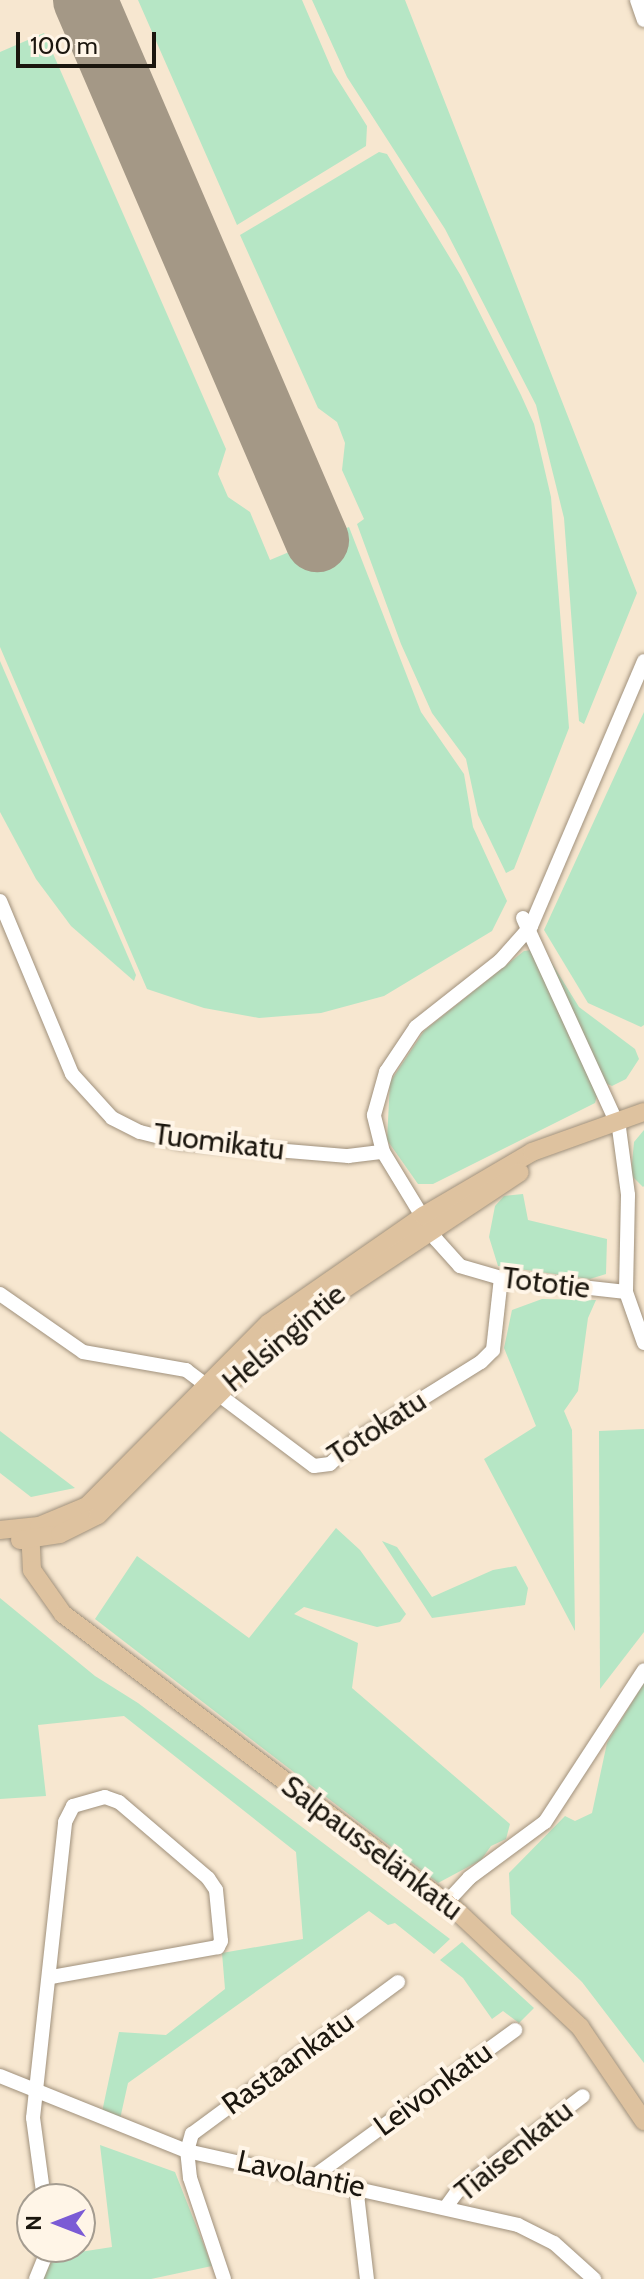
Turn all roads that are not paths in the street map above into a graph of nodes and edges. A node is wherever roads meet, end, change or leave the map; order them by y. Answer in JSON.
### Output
{"nodes":[{"id":1,"x":637,"y":0,"type":"edge"},
{"id":2,"x":644,"y":20,"type":"edge"},
{"id":3,"x":644,"y":661,"type":"edge"},
{"id":4,"x":0,"y":901,"type":"edge"},
{"id":5,"x":525,"y":924,"type":"junction"},
{"id":6,"x":644,"y":1112,"type":"edge"},
{"id":7,"x":616,"y":1120,"type":"junction"},
{"id":8,"x":383,"y":1152,"type":"junction"},
{"id":9,"x":427,"y":1224,"type":"junction"},
{"id":10,"x":501,"y":1278,"type":"junction"},
{"id":11,"x":626,"y":1292,"type":"junction"},
{"id":12,"x":0,"y":1294,"type":"edge"},
{"id":13,"x":644,"y":1343,"type":"edge"},
{"id":14,"x":210,"y":1388,"type":"junction"},
{"id":15,"x":0,"y":1530,"type":"edge"},
{"id":16,"x":32,"y":1535,"type":"junction"},
{"id":17,"x":0,"y":1539,"type":"edge"},
{"id":18,"x":644,"y":1670,"type":"edge"},
{"id":19,"x":446,"y":1903,"type":"junction"},
{"id":20,"x":51,"y":1977,"type":"junction"},
{"id":21,"x":398,"y":1982,"type":"dead end"},
{"id":22,"x":515,"y":2030,"type":"dead end"},
{"id":23,"x":0,"y":2076,"type":"edge"},
{"id":24,"x":38,"y":2093,"type":"junction"},
{"id":25,"x":583,"y":2096,"type":"dead end"},
{"id":26,"x":644,"y":2121,"type":"edge"},
{"id":27,"x":187,"y":2151,"type":"junction"},
{"id":28,"x":313,"y":2177,"type":"junction"},
{"id":29,"x":42,"y":2183,"type":"edge"},
{"id":30,"x":356,"y":2186,"type":"junction"},
{"id":31,"x":446,"y":2207,"type":"junction"},
{"id":32,"x":224,"y":2279,"type":"edge"},
{"id":33,"x":367,"y":2279,"type":"edge"},
{"id":34,"x":594,"y":2279,"type":"edge"}],
"edges":[{"from":1,"to":2,"type":"street"},
{"from":3,"to":5,"type":"street"},
{"from":4,"to":8,"type":"street","name":"Tuomikatu"},
{"from":5,"to":7,"type":"street"},
{"from":5,"to":8,"type":"street"},
{"from":6,"to":7,"type":"main road","name":"Helsingintie"},
{"from":7,"to":9,"type":"main road","name":"Helsingintie"},
{"from":7,"to":11,"type":"street"},
{"from":8,"to":9,"type":"street","name":"Tototie"},
{"from":9,"to":10,"type":"street","name":"Tototie"},
{"from":9,"to":14,"type":"main road","name":"Helsingintie"},
{"from":10,"to":11,"type":"street","name":"Tototie"},
{"from":10,"to":14,"type":"street","name":"Totokatu"},
{"from":11,"to":13,"type":"street","name":"Tototie"},
{"from":12,"to":14,"type":"street","name":"Totokatu"},
{"from":14,"to":16,"type":"main road","name":"Helsingintie"},
{"from":15,"to":16,"type":"main road","name":"Helsingintie"},
{"from":16,"to":17,"type":"main road","name":"Helsingintie"},
{"from":16,"to":19,"type":"main road","name":"Salpausselänkatu"},
{"from":18,"to":19,"type":"street"},
{"from":19,"to":26,"type":"main road","name":"Salpausselänkatu"},
{"from":20,"to":20,"type":"street"},
{"from":20,"to":24,"type":"street"},
{"from":21,"to":27,"type":"street","name":"Rastaankatu"},
{"from":22,"to":28,"type":"street","name":"Leivonkatu"},
{"from":23,"to":24,"type":"street","name":"Lavolantie"},
{"from":24,"to":27,"type":"street","name":"Lavolantie"},
{"from":24,"to":29,"type":"street"},
{"from":25,"to":31,"type":"street","name":"Tiaisenkatu"},
{"from":27,"to":28,"type":"street","name":"Lavolantie"},
{"from":27,"to":32,"type":"street"},
{"from":28,"to":30,"type":"street","name":"Lavolantie"},
{"from":30,"to":31,"type":"street","name":"Lavolantie"},
{"from":30,"to":33,"type":"street"},
{"from":31,"to":34,"type":"street","name":"Lavolantie"}]}
